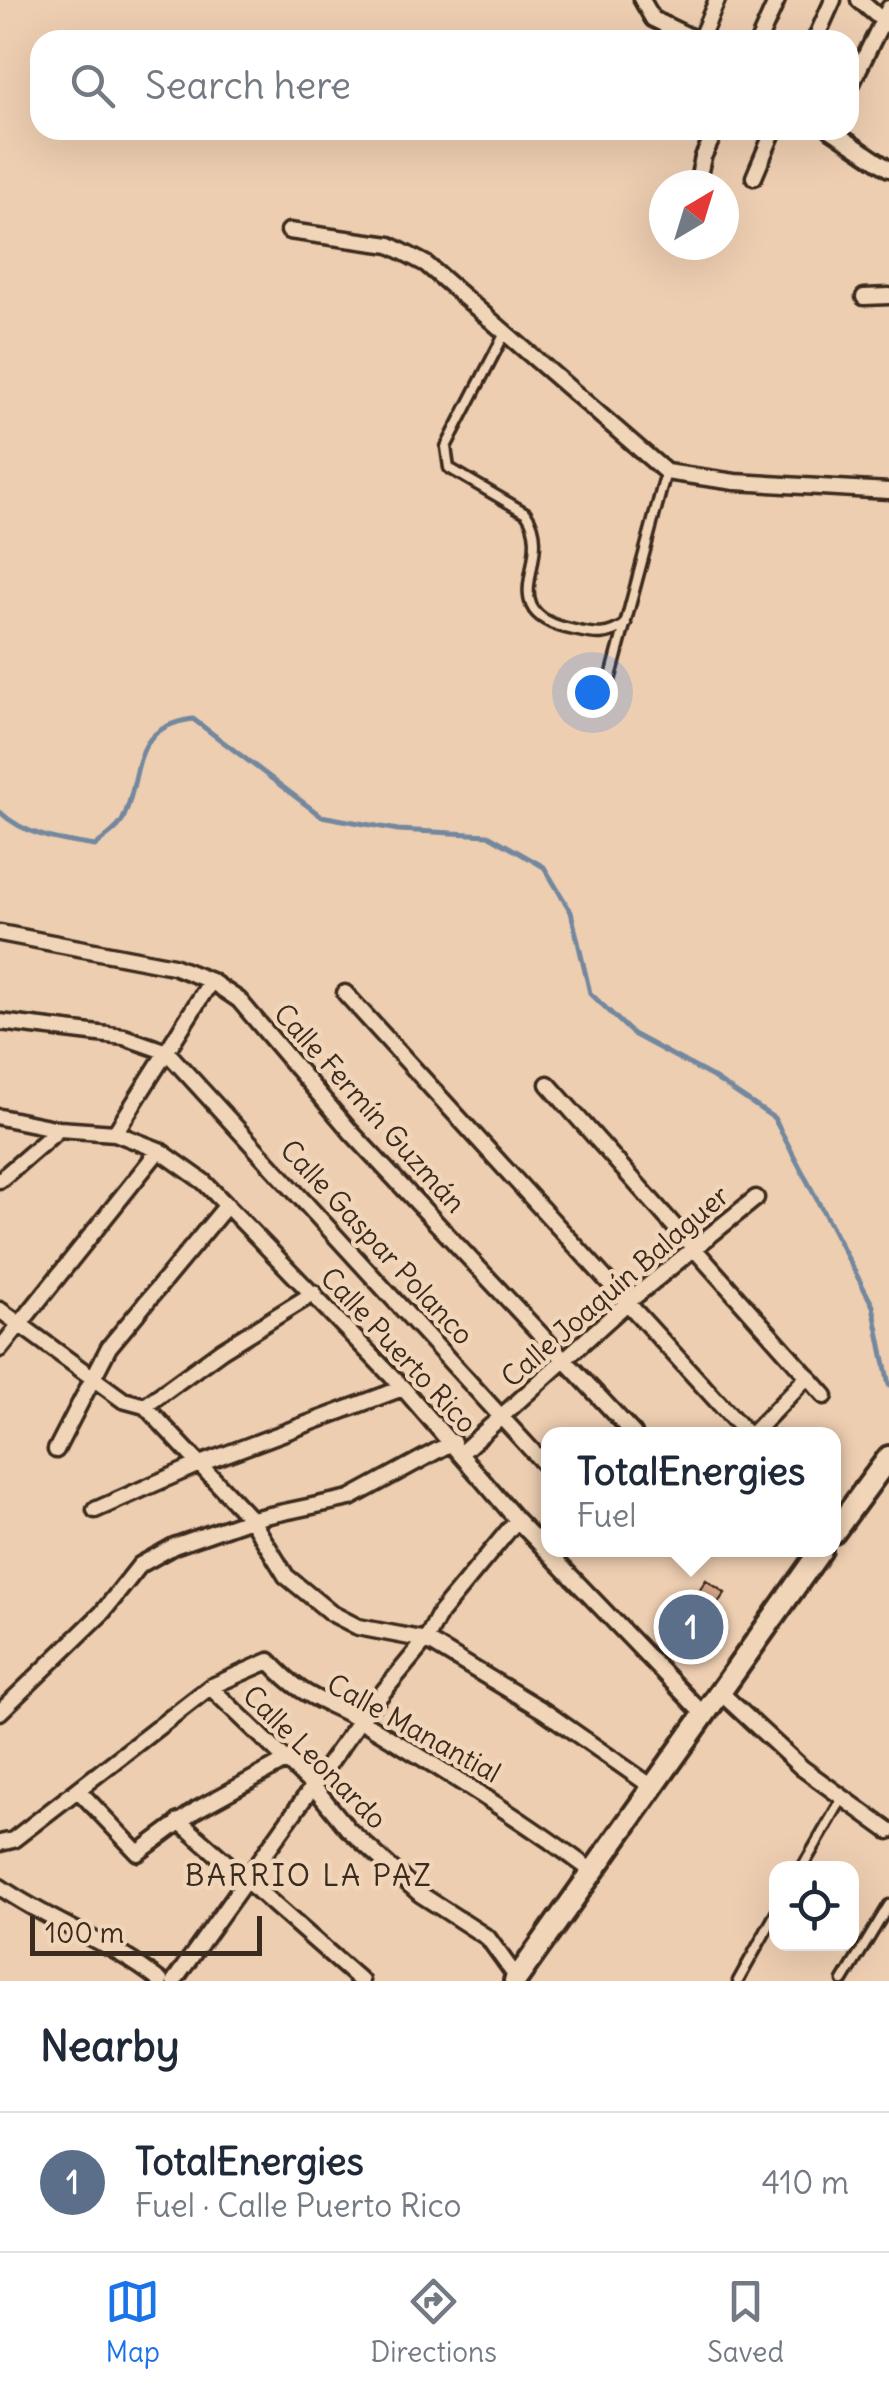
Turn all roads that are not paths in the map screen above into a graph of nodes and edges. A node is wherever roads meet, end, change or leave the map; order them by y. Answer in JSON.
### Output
{"nodes":[{"id":1,"x":642,"y":0,"type":"edge"},
{"id":2,"x":718,"y":0,"type":"edge"},
{"id":3,"x":777,"y":0,"type":"edge"},
{"id":4,"x":832,"y":0,"type":"edge"},
{"id":5,"x":858,"y":0,"type":"edge"},
{"id":6,"x":887,"y":18,"type":"edge"},
{"id":7,"x":677,"y":30,"type":"edge"},
{"id":8,"x":704,"y":30,"type":"edge"},
{"id":9,"x":764,"y":30,"type":"edge"},
{"id":10,"x":819,"y":30,"type":"edge"},
{"id":11,"x":859,"y":70,"type":"edge"},
{"id":12,"x":711,"y":140,"type":"edge"},
{"id":13,"x":770,"y":140,"type":"edge"},
{"id":14,"x":846,"y":140,"type":"edge"},
{"id":15,"x":889,"y":169,"type":"edge"},
{"id":16,"x":700,"y":170,"type":"edge"},
{"id":17,"x":754,"y":178,"type":"dead end"},
{"id":18,"x":289,"y":232,"type":"dead end"},
{"id":19,"x":889,"y":296,"type":"edge"},
{"id":20,"x":864,"y":297,"type":"dead end"},
{"id":21,"x":506,"y":331,"type":"junction"},
{"id":22,"x":666,"y":472,"type":"junction"},
{"id":23,"x":889,"y":491,"type":"edge"},
{"id":24,"x":626,"y":624,"type":"junction"},
{"id":25,"x":608,"y":688,"type":"dead end"},
{"id":26,"x":0,"y":933,"type":"edge"},
{"id":27,"x":212,"y":981,"type":"junction"},
{"id":28,"x":344,"y":993,"type":"dead end"},
{"id":29,"x":0,"y":1022,"type":"edge"},
{"id":30,"x":166,"y":1052,"type":"junction"},
{"id":31,"x":548,"y":1084,"type":"dead end"},
{"id":32,"x":0,"y":1117,"type":"edge"},
{"id":33,"x":59,"y":1130,"type":"junction"},
{"id":34,"x":115,"y":1132,"type":"junction"},
{"id":35,"x":159,"y":1150,"type":"junction"},
{"id":36,"x":0,"y":1180,"type":"edge"},
{"id":37,"x":756,"y":1198,"type":"dead end"},
{"id":38,"x":227,"y":1205,"type":"junction"},
{"id":39,"x":694,"y":1250,"type":"junction"},
{"id":40,"x":314,"y":1294,"type":"junction"},
{"id":41,"x":628,"y":1302,"type":"junction"},
{"id":42,"x":0,"y":1310,"type":"edge"},
{"id":43,"x":18,"y":1326,"type":"junction"},
{"id":44,"x":0,"y":1349,"type":"edge"},
{"id":45,"x":564,"y":1360,"type":"junction"},
{"id":46,"x":808,"y":1376,"type":"junction"},
{"id":47,"x":91,"y":1377,"type":"junction"},
{"id":48,"x":403,"y":1388,"type":"junction"},
{"id":49,"x":825,"y":1396,"type":"dead end"},
{"id":50,"x":144,"y":1406,"type":"junction"},
{"id":51,"x":503,"y":1416,"type":"junction"},
{"id":52,"x":627,"y":1427,"type":"edge"},
{"id":53,"x":744,"y":1427,"type":"edge"},
{"id":54,"x":757,"y":1427,"type":"edge"},
{"id":55,"x":457,"y":1448,"type":"junction"},
{"id":56,"x":56,"y":1450,"type":"dead end"},
{"id":57,"x":889,"y":1457,"type":"edge"},
{"id":58,"x":541,"y":1460,"type":"edge"},
{"id":59,"x":197,"y":1465,"type":"junction"},
{"id":60,"x":95,"y":1510,"type":"dead end"},
{"id":61,"x":251,"y":1519,"type":"junction"},
{"id":62,"x":517,"y":1520,"type":"junction"},
{"id":63,"x":841,"y":1521,"type":"edge"},
{"id":64,"x":541,"y":1545,"type":"edge"},
{"id":65,"x":552,"y":1557,"type":"edge"},
{"id":66,"x":816,"y":1557,"type":"edge"},
{"id":67,"x":426,"y":1640,"type":"junction"},
{"id":68,"x":210,"y":1687,"type":"junction"},
{"id":69,"x":720,"y":1692,"type":"junction"},
{"id":70,"x":0,"y":1712,"type":"edge"},
{"id":71,"x":704,"y":1715,"type":"junction"},
{"id":72,"x":360,"y":1720,"type":"junction"},
{"id":73,"x":287,"y":1760,"type":"junction"},
{"id":74,"x":313,"y":1786,"type":"junction"},
{"id":75,"x":651,"y":1786,"type":"junction"},
{"id":76,"x":80,"y":1792,"type":"junction"},
{"id":77,"x":842,"y":1799,"type":"junction"},
{"id":78,"x":179,"y":1822,"type":"junction"},
{"id":79,"x":889,"y":1831,"type":"edge"},
{"id":80,"x":0,"y":1843,"type":"edge"},
{"id":81,"x":806,"y":1861,"type":"edge"},
{"id":82,"x":592,"y":1871,"type":"junction"},
{"id":83,"x":244,"y":1883,"type":"junction"},
{"id":84,"x":0,"y":1887,"type":"edge"},
{"id":85,"x":889,"y":1904,"type":"edge"},
{"id":86,"x":769,"y":1926,"type":"edge"},
{"id":87,"x":516,"y":1980,"type":"edge"},
{"id":88,"x":160,"y":1981,"type":"edge"},
{"id":89,"x":174,"y":1981,"type":"edge"},
{"id":90,"x":361,"y":1981,"type":"edge"},
{"id":91,"x":738,"y":1981,"type":"edge"},
{"id":92,"x":844,"y":1981,"type":"edge"}],
"edges":[{"from":1,"to":7,"type":"street"},
{"from":2,"to":8,"type":"street"},
{"from":3,"to":9,"type":"street"},
{"from":4,"to":10,"type":"street"},
{"from":5,"to":6,"type":"street"},
{"from":6,"to":11,"type":"street"},
{"from":12,"to":16,"type":"street"},
{"from":13,"to":17,"type":"street"},
{"from":14,"to":15,"type":"street"},
{"from":18,"to":21,"type":"street"},
{"from":19,"to":20,"type":"street"},
{"from":21,"to":22,"type":"street"},
{"from":21,"to":24,"type":"lane"},
{"from":22,"to":23,"type":"street"},
{"from":22,"to":24,"type":"lane"},
{"from":24,"to":25,"type":"lane"},
{"from":26,"to":27,"type":"street","name":"Calle Fermín Guzmán"},
{"from":27,"to":30,"type":"street"},
{"from":27,"to":45,"type":"street","name":"Calle Fermín Guzmán"},
{"from":28,"to":41,"type":"street"},
{"from":29,"to":30,"type":"street"},
{"from":30,"to":34,"type":"street"},
{"from":30,"to":51,"type":"street","name":"Calle Gaspar Polanco"},
{"from":31,"to":39,"type":"street"},
{"from":32,"to":33,"type":"street","name":"Calle Puerto Rico"},
{"from":33,"to":34,"type":"street","name":"Calle Puerto Rico"},
{"from":33,"to":36,"type":"street"},
{"from":34,"to":35,"type":"street","name":"Calle Puerto Rico"},
{"from":35,"to":38,"type":"street","name":"Calle Puerto Rico"},
{"from":35,"to":43,"type":"street"},
{"from":37,"to":39,"type":"street","name":"Calle Joaquín Balaguer"},
{"from":38,"to":40,"type":"street","name":"Calle Puerto Rico"},
{"from":38,"to":47,"type":"street"},
{"from":39,"to":41,"type":"street","name":"Calle Joaquín Balaguer"},
{"from":39,"to":46,"type":"street"},
{"from":40,"to":48,"type":"street","name":"Calle Puerto Rico"},
{"from":40,"to":50,"type":"street"},
{"from":41,"to":45,"type":"street","name":"Calle Joaquín Balaguer"},
{"from":41,"to":53,"type":"street"},
{"from":42,"to":43,"type":"street"},
{"from":43,"to":44,"type":"street"},
{"from":43,"to":47,"type":"street"},
{"from":45,"to":51,"type":"street","name":"Calle Joaquín Balaguer"},
{"from":45,"to":52,"type":"street","name":"Calle Fermín Guzmán"},
{"from":46,"to":49,"type":"street"},
{"from":46,"to":54,"type":"street"},
{"from":47,"to":50,"type":"street"},
{"from":47,"to":56,"type":"street"},
{"from":48,"to":55,"type":"street","name":"Calle Puerto Rico"},
{"from":48,"to":59,"type":"street"},
{"from":50,"to":59,"type":"street"},
{"from":51,"to":55,"type":"street","name":"Calle Joaquín Balaguer"},
{"from":51,"to":58,"type":"street","name":"Calle Gaspar Polanco"},
{"from":55,"to":61,"type":"street","name":"Calle Joaquín Balaguer"},
{"from":55,"to":62,"type":"street","name":"Calle Puerto Rico"},
{"from":57,"to":63,"type":"main road"},
{"from":59,"to":60,"type":"street"},
{"from":59,"to":61,"type":"street"},
{"from":61,"to":67,"type":"street"},
{"from":61,"to":70,"type":"street","name":"Calle Joaquín Balaguer"},
{"from":62,"to":64,"type":"street","name":"Calle Puerto Rico"},
{"from":62,"to":67,"type":"street"},
{"from":65,"to":71,"type":"street","name":"Calle Puerto Rico"},
{"from":66,"to":69,"type":"main road"},
{"from":67,"to":72,"type":"street"},
{"from":67,"to":75,"type":"street"},
{"from":68,"to":72,"type":"street","name":"Calle Manantial"},
{"from":68,"to":73,"type":"street","name":"Calle Leonardo"},
{"from":68,"to":76,"type":"street"},
{"from":69,"to":71,"type":"main road"},
{"from":69,"to":77,"type":"street"},
{"from":71,"to":75,"type":"main road"},
{"from":72,"to":74,"type":"street"},
{"from":72,"to":82,"type":"street","name":"Calle Manantial"},
{"from":73,"to":74,"type":"street","name":"Calle Leonardo"},
{"from":73,"to":78,"type":"street"},
{"from":74,"to":83,"type":"street"},
{"from":74,"to":87,"type":"street","name":"Calle Leonardo"},
{"from":75,"to":82,"type":"main road"},
{"from":76,"to":78,"type":"street"},
{"from":76,"to":80,"type":"street"},
{"from":77,"to":79,"type":"street"},
{"from":77,"to":81,"type":"lane"},
{"from":78,"to":83,"type":"street"},
{"from":82,"to":87,"type":"main road"},
{"from":83,"to":89,"type":"street"},
{"from":83,"to":90,"type":"street"},
{"from":84,"to":88,"type":"street"},
{"from":85,"to":92,"type":"lane"},
{"from":86,"to":91,"type":"lane"}]}
